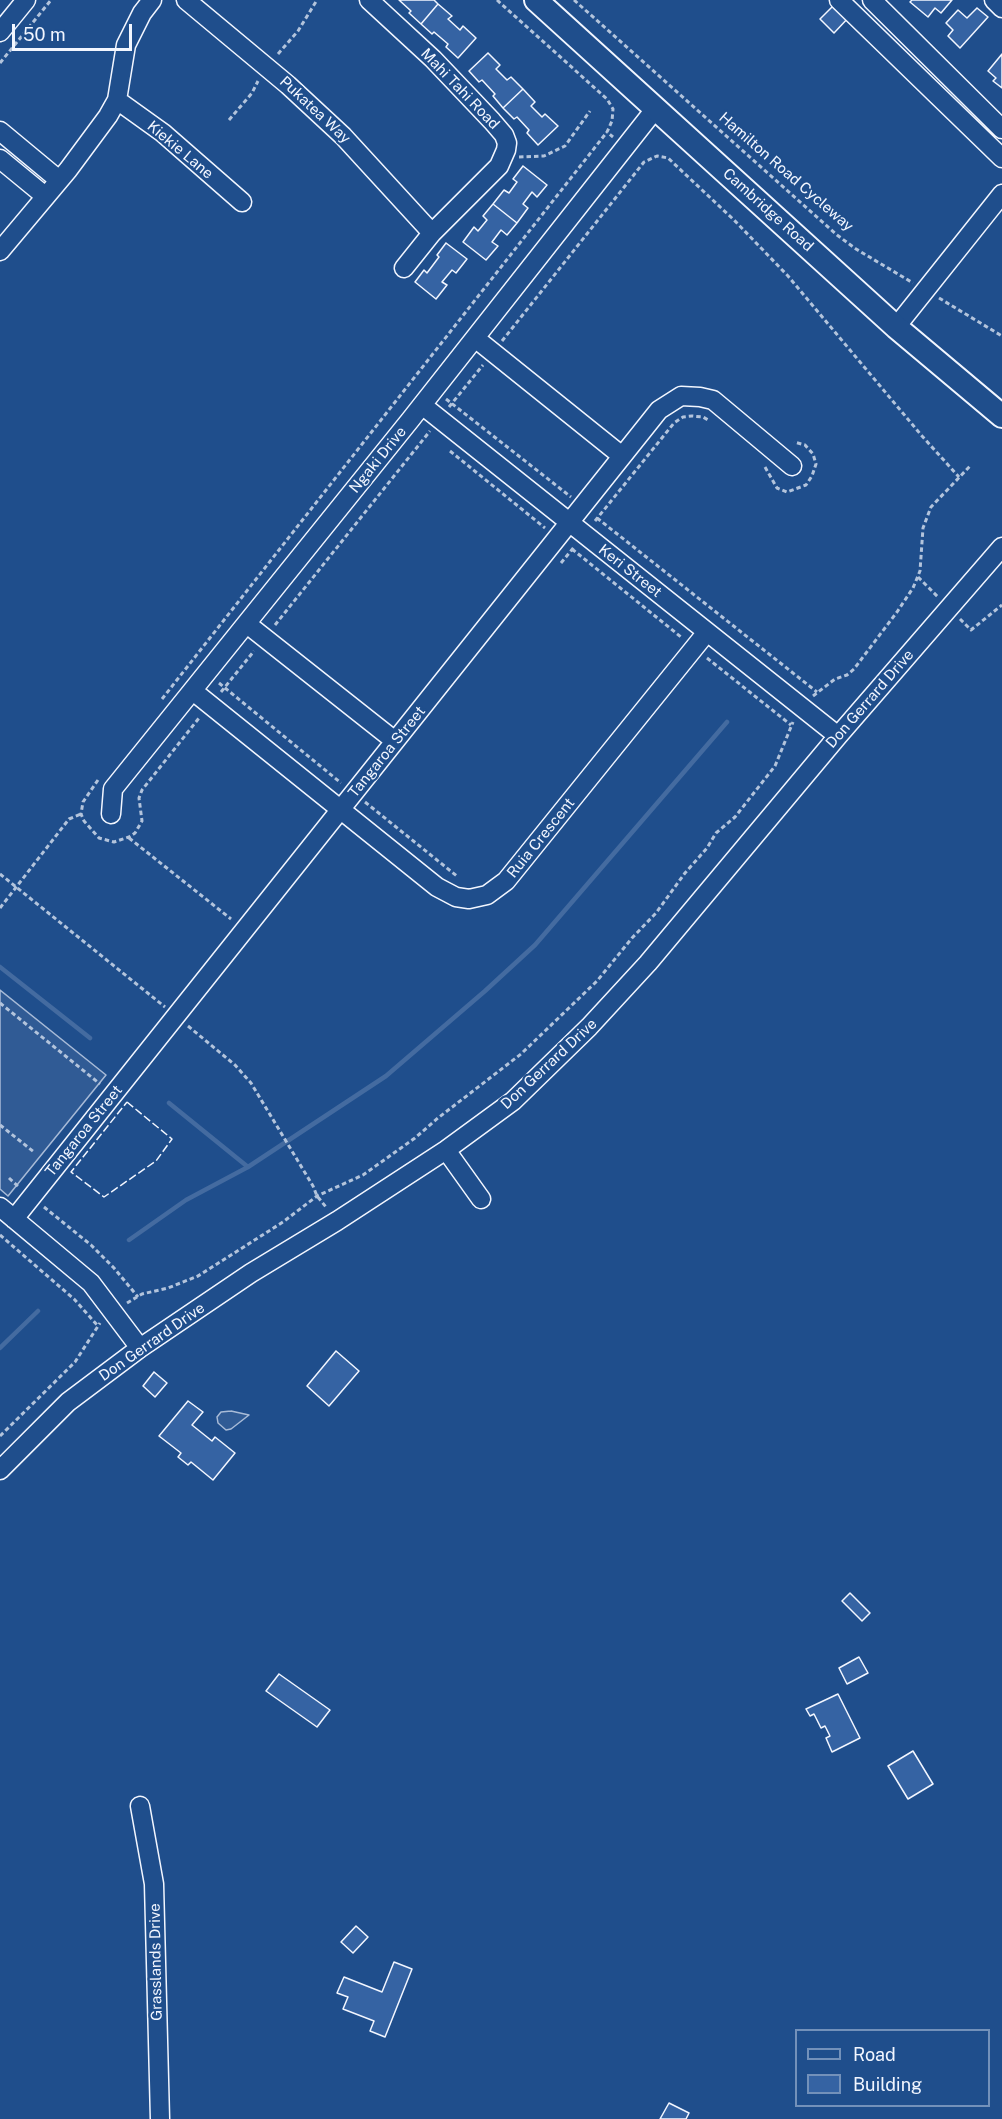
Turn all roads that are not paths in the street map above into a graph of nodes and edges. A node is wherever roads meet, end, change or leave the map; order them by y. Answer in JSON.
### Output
{"nodes":[{"id":1,"x":26,"y":0,"type":"edge"},
{"id":2,"x":152,"y":0,"type":"edge"},
{"id":3,"x":186,"y":0,"type":"edge"},
{"id":4,"x":369,"y":0,"type":"edge"},
{"id":5,"x":536,"y":0,"type":"edge"},
{"id":6,"x":839,"y":0,"type":"edge"},
{"id":7,"x":872,"y":0,"type":"edge"},
{"id":8,"x":994,"y":0,"type":"edge"},
{"id":9,"x":1002,"y":8,"type":"edge"},
{"id":10,"x":0,"y":32,"type":"edge"},
{"id":11,"x":117,"y":100,"type":"junction"},
{"id":12,"x":656,"y":108,"type":"junction"},
{"id":13,"x":1002,"y":129,"type":"edge"},
{"id":14,"x":0,"y":131,"type":"edge"},
{"id":15,"x":1002,"y":158,"type":"edge"},
{"id":16,"x":0,"y":159,"type":"edge"},
{"id":17,"x":59,"y":180,"type":"junction"},
{"id":18,"x":1002,"y":194,"type":"edge"},
{"id":19,"x":45,"y":196,"type":"junction"},
{"id":20,"x":242,"y":202,"type":"dead end"},
{"id":21,"x":432,"y":233,"type":"junction"},
{"id":22,"x":0,"y":251,"type":"edge"},
{"id":23,"x":404,"y":268,"type":"dead end"},
{"id":24,"x":896,"y":327,"type":"junction"},
{"id":25,"x":475,"y":338,"type":"junction"},
{"id":26,"x":422,"y":405,"type":"junction"},
{"id":27,"x":1002,"y":416,"type":"edge"},
{"id":28,"x":622,"y":456,"type":"junction"},
{"id":29,"x":792,"y":466,"type":"dead end"},
{"id":30,"x":570,"y":523,"type":"junction"},
{"id":31,"x":1002,"y":547,"type":"edge"},
{"id":32,"x":1002,"y":565,"type":"edge"},
{"id":33,"x":955,"y":603,"type":"junction"},
{"id":34,"x":247,"y":624,"type":"junction"},
{"id":35,"x":707,"y":632,"type":"junction"},
{"id":36,"x":192,"y":691,"type":"junction"},
{"id":37,"x":838,"y":736,"type":"junction"},
{"id":38,"x":395,"y":741,"type":"junction"},
{"id":39,"x":111,"y":814,"type":"dead end"},
{"id":40,"x":347,"y":814,"type":"junction"},
{"id":41,"x":446,"y":1150,"type":"junction"},
{"id":42,"x":482,"y":1199,"type":"dead end"},
{"id":43,"x":7,"y":1213,"type":"edge"},
{"id":44,"x":140,"y":1348,"type":"junction"},
{"id":45,"x":0,"y":1470,"type":"edge"},
{"id":46,"x":140,"y":1806,"type":"dead end"},
{"id":47,"x":160,"y":2119,"type":"edge"}],
"edges":[{"from":1,"to":10,"type":"street"},
{"from":2,"to":11,"type":"street"},
{"from":3,"to":21,"type":"street","name":"Pukatea Way"},
{"from":4,"to":21,"type":"street","name":"Mahi Tahi Road"},
{"from":5,"to":12,"type":"main road","name":"Cambridge Road"},
{"from":6,"to":15,"type":"street"},
{"from":7,"to":13,"type":"street"},
{"from":8,"to":9,"type":"street"},
{"from":11,"to":17,"type":"street"},
{"from":11,"to":20,"type":"street","name":"Kiekie Lane"},
{"from":12,"to":24,"type":"main road","name":"Cambridge Road"},
{"from":12,"to":25,"type":"street","name":"Ngaki Drive"},
{"from":14,"to":17,"type":"street"},
{"from":16,"to":19,"type":"street"},
{"from":17,"to":19,"type":"street"},
{"from":18,"to":24,"type":"street"},
{"from":19,"to":22,"type":"street"},
{"from":21,"to":23,"type":"street"},
{"from":24,"to":27,"type":"main road","name":"Cambridge Road"},
{"from":25,"to":26,"type":"street","name":"Ngaki Drive"},
{"from":25,"to":28,"type":"street"},
{"from":26,"to":30,"type":"street","name":"Keri Street"},
{"from":26,"to":34,"type":"street","name":"Ngaki Drive"},
{"from":28,"to":29,"type":"street","name":"Tangaroa Street"},
{"from":28,"to":30,"type":"street","name":"Tangaroa Street"},
{"from":30,"to":35,"type":"street","name":"Keri Street"},
{"from":30,"to":38,"type":"street","name":"Tangaroa Street"},
{"from":31,"to":33,"type":"street","name":"Don Gerrard Drive"},
{"from":32,"to":33,"type":"street","name":"Don Gerrard Drive"},
{"from":33,"to":37,"type":"street","name":"Don Gerrard Drive"},
{"from":34,"to":36,"type":"street","name":"Ngaki Drive"},
{"from":34,"to":38,"type":"street"},
{"from":35,"to":37,"type":"street","name":"Keri Street"},
{"from":35,"to":40,"type":"street","name":"Ruia Crescent"},
{"from":36,"to":39,"type":"street","name":"Ngaki Drive"},
{"from":36,"to":40,"type":"street"},
{"from":37,"to":41,"type":"street","name":"Don Gerrard Drive"},
{"from":38,"to":40,"type":"street","name":"Tangaroa Street"},
{"from":40,"to":43,"type":"street","name":"Tangaroa Street"},
{"from":41,"to":42,"type":"street"},
{"from":41,"to":44,"type":"street","name":"Don Gerrard Drive"},
{"from":43,"to":44,"type":"street"},
{"from":44,"to":45,"type":"street","name":"Don Gerrard Drive"},
{"from":46,"to":47,"type":"street","name":"Grasslands Drive"}]}
